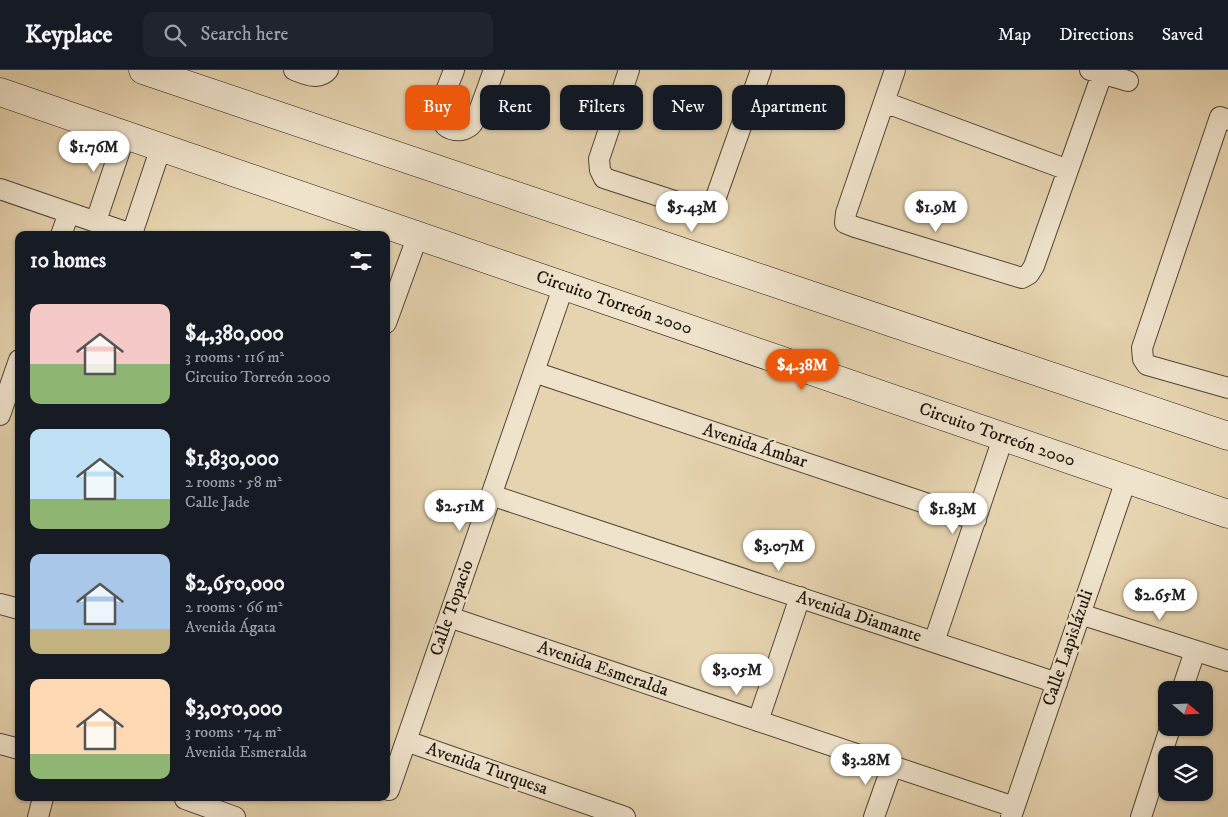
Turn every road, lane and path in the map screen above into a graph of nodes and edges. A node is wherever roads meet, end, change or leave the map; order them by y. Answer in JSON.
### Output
{"nodes":[{"id":1,"x":143,"y":70,"type":"edge"},
{"id":2,"x":294,"y":70,"type":"edge"},
{"id":3,"x":328,"y":70,"type":"edge"},
{"id":4,"x":454,"y":70,"type":"edge"},
{"id":5,"x":494,"y":70,"type":"edge"},
{"id":6,"x":629,"y":70,"type":"edge"},
{"id":7,"x":761,"y":70,"type":"edge"},
{"id":8,"x":895,"y":70,"type":"edge"},
{"id":9,"x":1096,"y":72,"type":"edge"},
{"id":10,"x":1128,"y":81,"type":"dead end"},
{"id":11,"x":0,"y":92,"type":"edge"},
{"id":12,"x":884,"y":102,"type":"junction"},
{"id":13,"x":1228,"y":120,"type":"edge"},
{"id":14,"x":125,"y":135,"type":"junction"},
{"id":15,"x":161,"y":147,"type":"junction"},
{"id":16,"x":1068,"y":170,"type":"junction"},
{"id":17,"x":0,"y":188,"type":"edge"},
{"id":18,"x":69,"y":212,"type":"junction"},
{"id":19,"x":96,"y":221,"type":"junction"},
{"id":20,"x":62,"y":231,"type":"edge"},
{"id":21,"x":122,"y":231,"type":"edge"},
{"id":22,"x":134,"y":231,"type":"edge"},
{"id":23,"x":386,"y":231,"type":"edge"},
{"id":24,"x":390,"y":232,"type":"edge"},
{"id":25,"x":418,"y":235,"type":"junction"},
{"id":26,"x":564,"y":285,"type":"junction"},
{"id":27,"x":390,"y":312,"type":"edge"},
{"id":28,"x":15,"y":372,"type":"edge"},
{"id":29,"x":534,"y":372,"type":"junction"},
{"id":30,"x":1228,"y":388,"type":"edge"},
{"id":31,"x":0,"y":415,"type":"edge"},
{"id":32,"x":1228,"y":436,"type":"edge"},
{"id":33,"x":1003,"y":438,"type":"junction"},
{"id":34,"x":1126,"y":480,"type":"junction"},
{"id":35,"x":491,"y":494,"type":"junction"},
{"id":36,"x":1228,"y":514,"type":"edge"},
{"id":37,"x":976,"y":520,"type":"junction"},
{"id":38,"x":800,"y":597,"type":"junction"},
{"id":39,"x":0,"y":604,"type":"edge"},
{"id":40,"x":15,"y":608,"type":"edge"},
{"id":41,"x":1080,"y":614,"type":"junction"},
{"id":42,"x":448,"y":617,"type":"junction"},
{"id":43,"x":934,"y":642,"type":"junction"},
{"id":44,"x":1195,"y":651,"type":"junction"},
{"id":45,"x":1228,"y":661,"type":"edge"},
{"id":46,"x":1185,"y":681,"type":"edge"},
{"id":47,"x":1056,"y":683,"type":"junction"},
{"id":48,"x":758,"y":721,"type":"junction"},
{"id":49,"x":1167,"y":736,"type":"edge"},
{"id":50,"x":406,"y":741,"type":"junction"},
{"id":51,"x":0,"y":744,"type":"edge"},
{"id":52,"x":15,"y":748,"type":"edge"},
{"id":53,"x":892,"y":766,"type":"junction"},
{"id":54,"x":390,"y":787,"type":"edge"},
{"id":55,"x":42,"y":801,"type":"edge"},
{"id":56,"x":183,"y":805,"type":"edge"},
{"id":57,"x":209,"y":807,"type":"edge"},
{"id":58,"x":1012,"y":812,"type":"edge"},
{"id":59,"x":38,"y":817,"type":"edge"},
{"id":60,"x":235,"y":817,"type":"edge"},
{"id":61,"x":626,"y":817,"type":"edge"},
{"id":62,"x":874,"y":817,"type":"edge"},
{"id":63,"x":1141,"y":817,"type":"edge"}],
"edges":[{"from":1,"to":32,"type":"main road"},
{"from":2,"to":3,"type":"street"},
{"from":4,"to":5,"type":"street"},
{"from":6,"to":7,"type":"street"},
{"from":8,"to":12,"type":"street"},
{"from":9,"to":10,"type":"street"},
{"from":9,"to":16,"type":"street"},
{"from":11,"to":14,"type":"main road","name":"Circuito Torreón 2000"},
{"from":12,"to":16,"type":"street"},
{"from":12,"to":16,"type":"street"},
{"from":13,"to":30,"type":"street"},
{"from":14,"to":15,"type":"main road","name":"Circuito Torreón 2000"},
{"from":14,"to":19,"type":"street"},
{"from":15,"to":22,"type":"street"},
{"from":15,"to":23,"type":"main road","name":"Circuito Torreón 2000"},
{"from":17,"to":18,"type":"street"},
{"from":18,"to":19,"type":"street"},
{"from":18,"to":20,"type":"street"},
{"from":19,"to":21,"type":"street"},
{"from":24,"to":25,"type":"main road","name":"Circuito Torreón 2000"},
{"from":25,"to":26,"type":"main road","name":"Circuito Torreón 2000"},
{"from":25,"to":27,"type":"street"},
{"from":26,"to":29,"type":"street","name":"Calle Topacio"},
{"from":26,"to":33,"type":"main road","name":"Circuito Torreón 2000"},
{"from":28,"to":31,"type":"street"},
{"from":29,"to":35,"type":"street","name":"Calle Topacio"},
{"from":29,"to":37,"type":"street","name":"Avenida Ámbar"},
{"from":33,"to":34,"type":"main road","name":"Circuito Torreón 2000"},
{"from":33,"to":37,"type":"street"},
{"from":34,"to":36,"type":"main road","name":"Circuito Torreón 2000"},
{"from":34,"to":41,"type":"street","name":"Calle Lapislázuli"},
{"from":35,"to":38,"type":"street","name":"Avenida Diamante"},
{"from":35,"to":42,"type":"street","name":"Calle Topacio"},
{"from":37,"to":43,"type":"street"},
{"from":38,"to":43,"type":"street","name":"Avenida Diamante"},
{"from":38,"to":48,"type":"street"},
{"from":39,"to":40,"type":"street"},
{"from":41,"to":44,"type":"street"},
{"from":41,"to":47,"type":"street","name":"Calle Lapislázuli"},
{"from":42,"to":48,"type":"street","name":"Avenida Esmeralda"},
{"from":42,"to":50,"type":"street","name":"Calle Topacio"},
{"from":43,"to":47,"type":"street","name":"Avenida Diamante"},
{"from":44,"to":45,"type":"street"},
{"from":44,"to":46,"type":"street"},
{"from":47,"to":58,"type":"street","name":"Calle Lapislázuli"},
{"from":48,"to":53,"type":"street","name":"Avenida Esmeralda"},
{"from":49,"to":63,"type":"street"},
{"from":50,"to":54,"type":"street","name":"Calle Topacio"},
{"from":50,"to":61,"type":"street","name":"Avenida Turquesa"},
{"from":51,"to":52,"type":"street"},
{"from":53,"to":58,"type":"street","name":"Avenida Esmeralda"},
{"from":53,"to":62,"type":"street"},
{"from":55,"to":59,"type":"street"},
{"from":56,"to":57,"type":"street"},
{"from":57,"to":60,"type":"street"}]}
